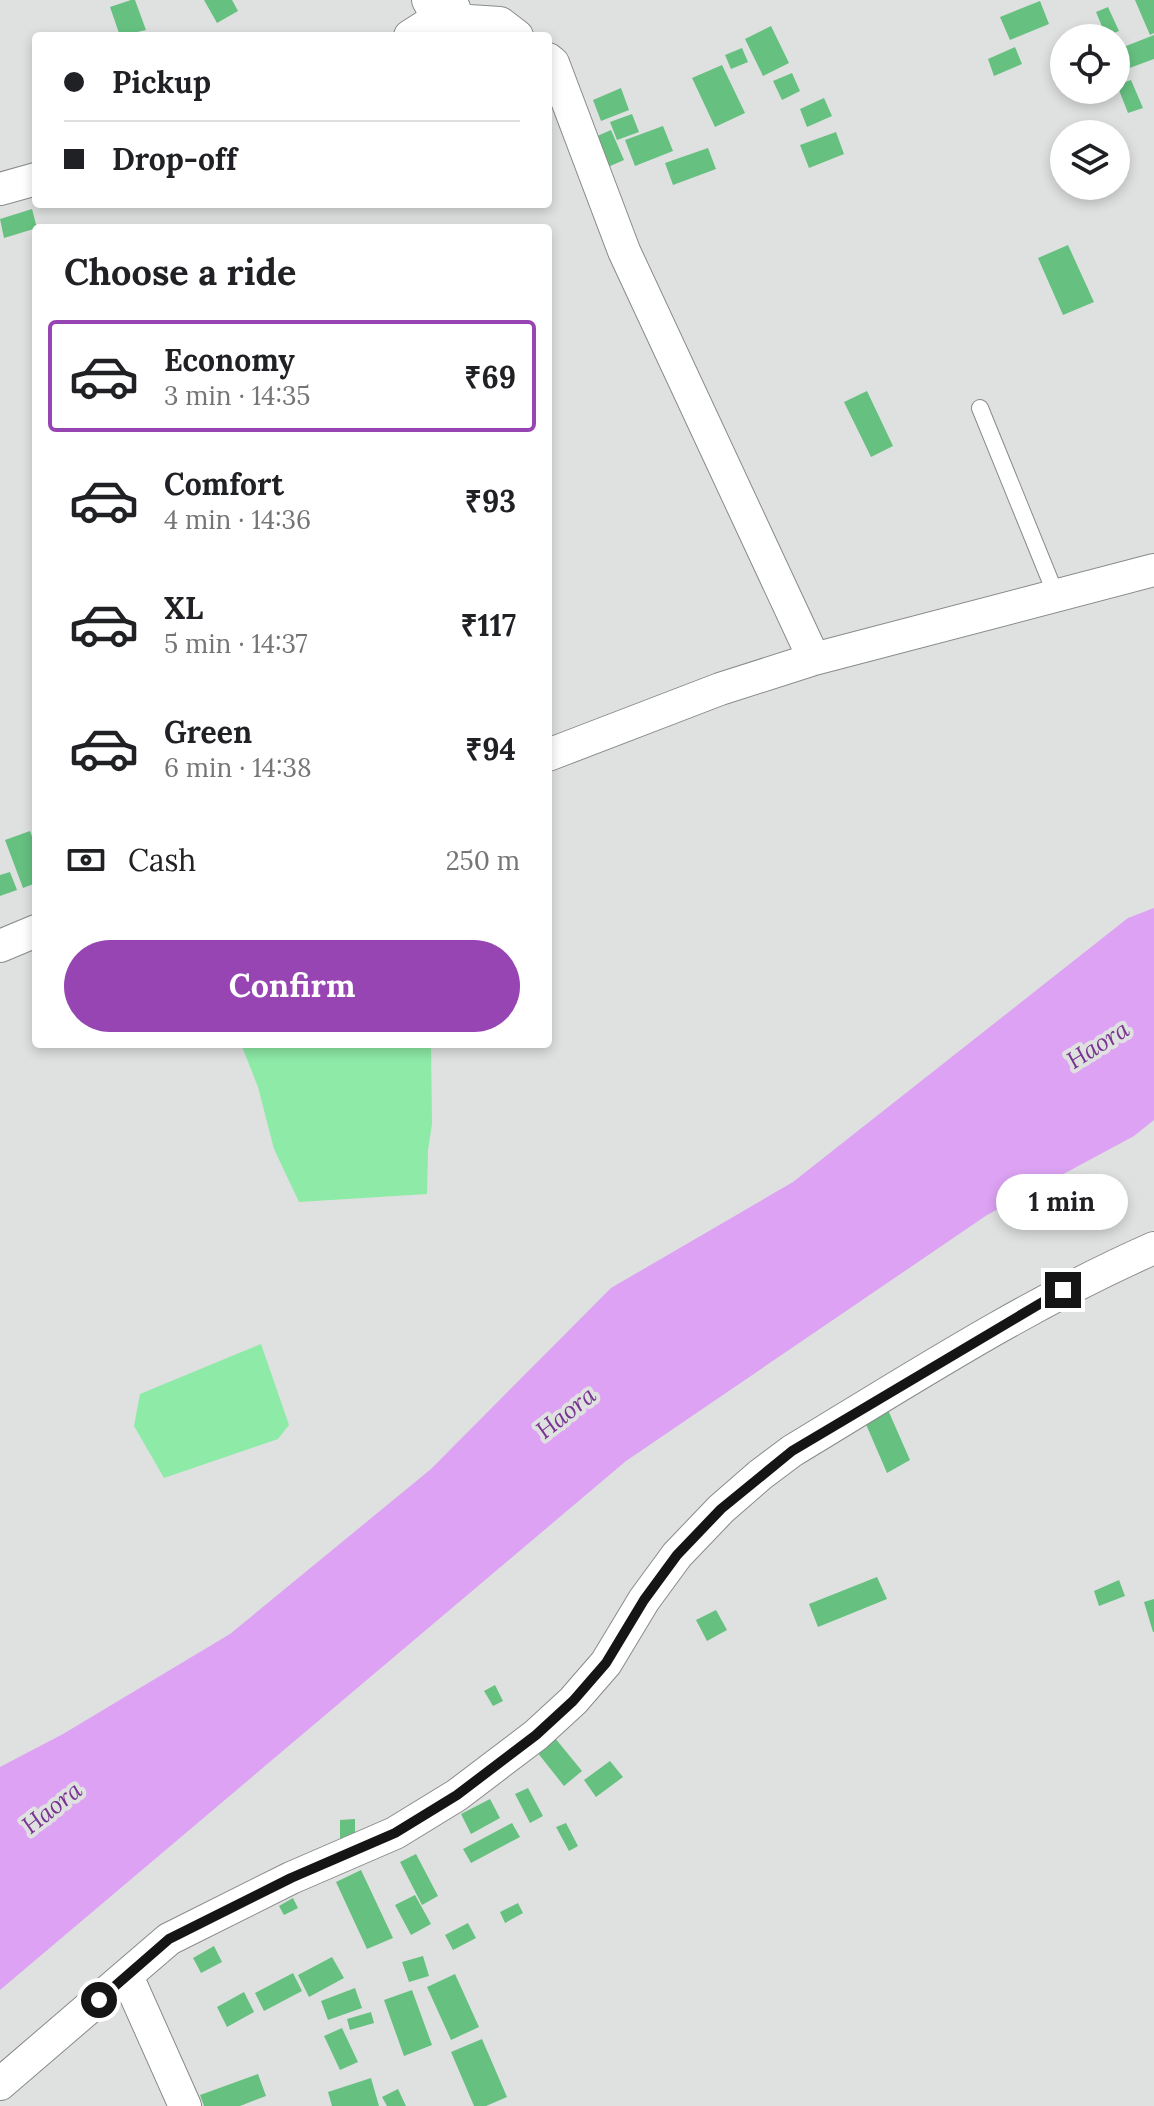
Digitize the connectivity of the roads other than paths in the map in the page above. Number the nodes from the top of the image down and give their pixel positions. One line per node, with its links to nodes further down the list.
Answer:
1 (467, 0): 2 (street)
2 (433, 10): 3 (street); 4 (street)
3 (414, 32)
4 (512, 32)
5 (552, 62): 11 (street)
6 (32, 180): 7 (street)
7 (0, 189)
8 (980, 408): 10 (lane)
9 (1154, 570): 10 (street)
10 (1056, 595): 11 (street)
11 (814, 659): 12 (street)
12 (552, 753)
13 (32, 933): 14 (street)
14 (0, 946)
15 (1154, 1248): 16 (street)
16 (127, 1976): 17 (street); 18 (street)
17 (0, 2084)
18 (185, 2106)

